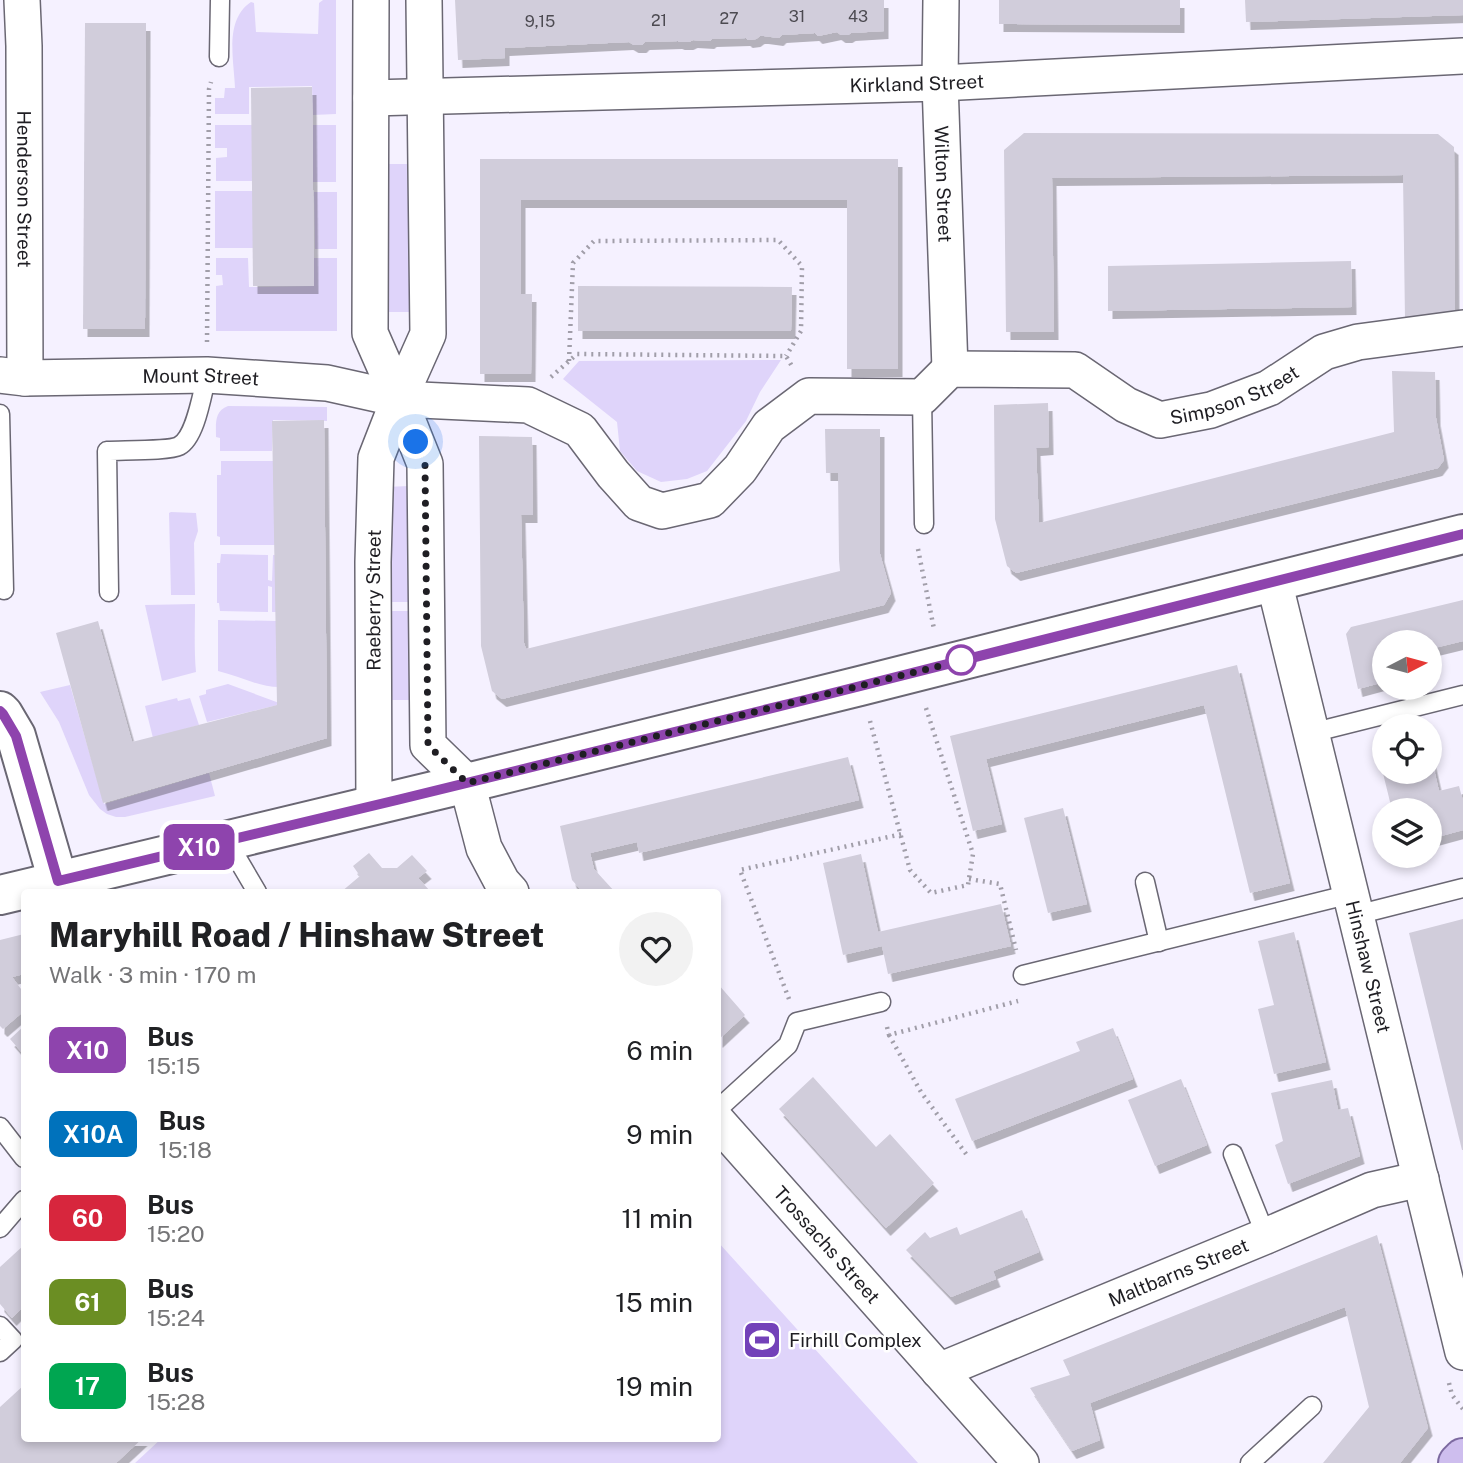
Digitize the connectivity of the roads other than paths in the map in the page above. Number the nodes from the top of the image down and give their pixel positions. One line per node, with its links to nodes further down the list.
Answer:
1 (22, 0): 14 (street, Henderson Street)
2 (220, 0): 7 (lane)
3 (371, 0): 10 (street)
4 (424, 0): 9 (street, Raeberry Street)
5 (941, 0): 8 (street, Wilton Street)
6 (1463, 56): 8 (street, Kirkland Street)
7 (219, 57)
8 (940, 83): 9 (street, Kirkland Street); 12 (street, Wilton Street)
9 (424, 96): 10 (street, Kirkland Street); 16 (street, Raeberry Street)
10 (370, 97): 16 (street)
11 (1463, 328): 12 (street, Simpson Street)
12 (950, 369): 15 (street)
13 (207, 375): 14 (street, Mount Street); 16 (street, Mount Street); 22 (lane)
14 (12, 377)
15 (922, 397): 16 (street); 18 (lane)
16 (399, 399): 26 (street); 27 (street, Raeberry Street)
17 (0, 414): 21 (lane)
18 (925, 524)
19 (1463, 534): 20 (street)
20 (1274, 581): 25 (street, Hinshaw Street); 26 (street)
21 (4, 590)
22 (109, 592)
23 (1463, 695): 25 (lane)
24 (0, 711): 29 (street)
25 (1311, 733): 37 (street, Hinshaw Street)
26 (467, 783): 27 (street); 31 (street)
27 (374, 806): 28 (street)
28 (227, 841): 29 (street); 34 (lane)
29 (58, 881): 33 (street)
30 (1145, 882): 38 (lane)
31 (506, 887)
32 (1463, 888): 37 (lane)
33 (25, 889)
34 (255, 889)
35 (21, 890): 36 (street)
36 (0, 895)
37 (1353, 905): 38 (lane); 46 (street, Hinshaw Street)
38 (1159, 942): 39 (lane)
39 (1023, 975)
40 (881, 1002): 41 (lane)
41 (721, 1106)
42 (721, 1125): 53 (street, Trossachs Street)
43 (0, 1127): 44 (lane)
44 (21, 1154)
45 (1233, 1154): 49 (lane)
46 (1421, 1179): 49 (street, Maltbarns Street); 52 (street, Hinshaw Street)
47 (21, 1204): 48 (lane)
48 (0, 1228)
49 (1266, 1236): 53 (street, Maltbarns Street)
50 (0, 1326): 51 (lane)
51 (12, 1340)
52 (1463, 1352)
53 (939, 1371): 56 (street, Trossachs Street)
54 (1312, 1406): 57 (lane)
55 (1463, 1458): 58 (main road)
56 (1021, 1463)
57 (1250, 1463)
58 (1458, 1463)

